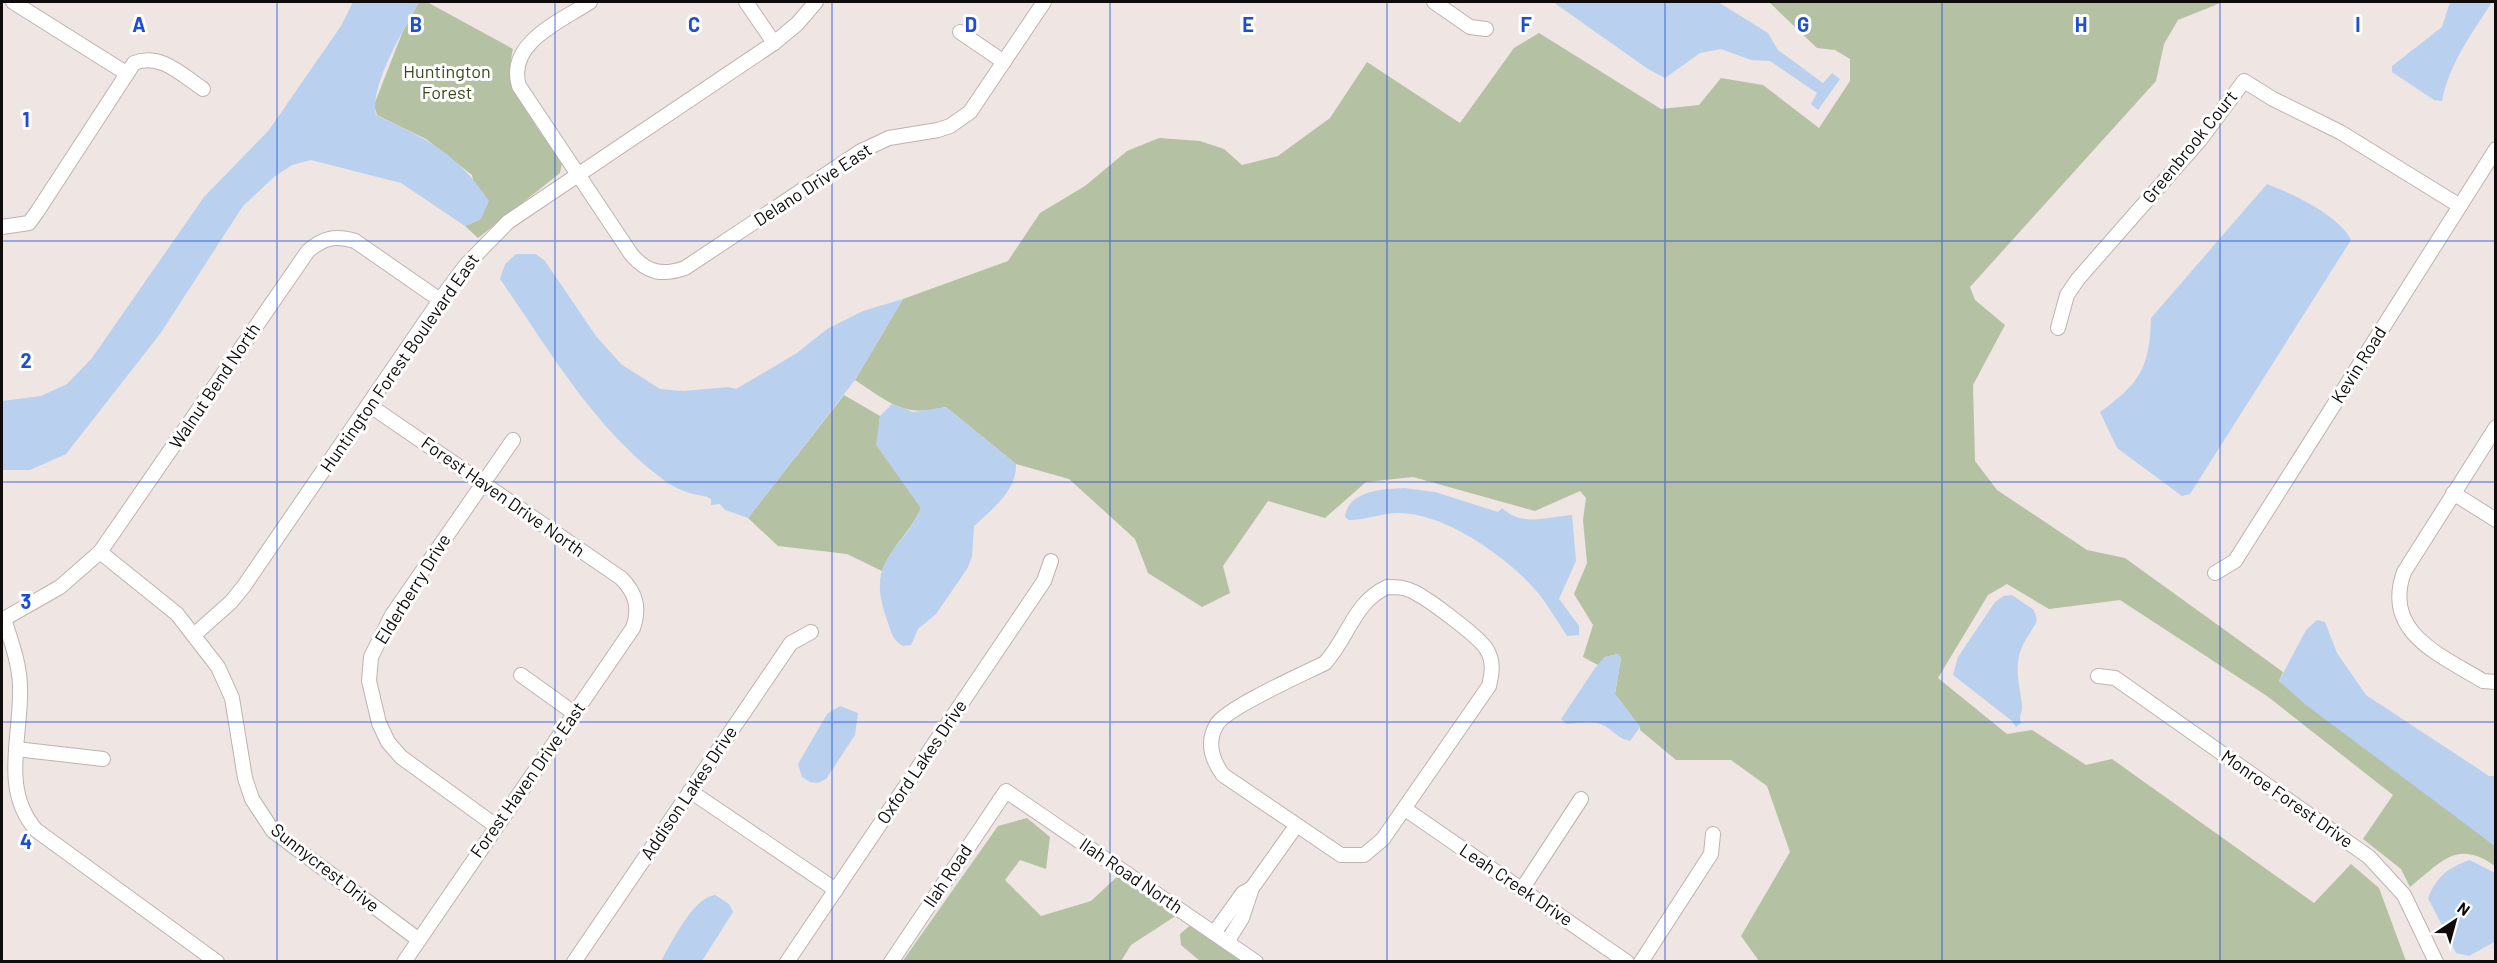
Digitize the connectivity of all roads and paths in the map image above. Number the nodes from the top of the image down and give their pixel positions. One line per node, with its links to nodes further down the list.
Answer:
1 (13, 2): 11 (street)
2 (590, 2): 14 (street)
3 (746, 2): 9 (street)
4 (816, 2): 9 (street, Huntington Forest Boulevard East)
5 (1044, 2): 10 (street, Delano Drive East)
6 (1434, 2): 7 (street)
7 (1486, 29)
8 (960, 32): 10 (street)
9 (774, 43): 14 (street, Huntington Forest Boulevard East)
10 (1004, 62): 14 (street, Delano Drive East)
11 (126, 74): 12 (street); 16 (street)
12 (202, 89)
13 (2496, 150): 15 (street, Kevin Road)
14 (578, 174): 17 (street, Huntington Forest Boulevard East)
15 (2460, 206): 18 (street, Greenbrook Court); 27 (street, Kevin Road)
16 (2, 227)
17 (440, 300): 19 (street, Huntington Forest Boulevard East); 25 (street, Walnut Bend North)
18 (2058, 328)
19 (369, 405): 22 (street, Forest Haven Drive North); 31 (street, Huntington Forest Boulevard East)
20 (2496, 427): 23 (street)
21 (513, 440): 22 (street, Elderberry Drive)
22 (482, 483): 28 (street, Forest Haven Drive North); 42 (street, Elderberry Drive)
23 (2453, 494): 24 (street); 34 (street)
24 (2496, 520)
25 (100, 552): 29 (street, Walnut Bend North); 31 (street, Sunnycrest Drive)
26 (1051, 561): 47 (street, Oxford Lakes Drive)
27 (2215, 573)
28 (633, 594): 35 (street, Forest Haven Drive East)
29 (3, 619): 36 (street)
30 (811, 632): 38 (street, Addison Lakes Drive)
31 (194, 634): 49 (street, Sunnycrest Drive)
32 (521, 675): 35 (street)
33 (2098, 676): 59 (street, Monroe Forest Drive)
34 (2496, 682)
35 (574, 713): 42 (street, Forest Haven Drive East)
36 (16, 749): 37 (street); 51 (street)
37 (103, 759)
38 (690, 791): 47 (street); 53 (street, Addison Lakes Drive)
39 (1006, 791): 48 (street, Ilah Road North); 55 (street, Ilah Road)
40 (1581, 799): 46 (street)
41 (1405, 809): 43 (street); 43 (street); 46 (street, Leah Creek Drive)
42 (496, 826): 49 (street, Forest Haven Drive East)
43 (1296, 826): 45 (street)
44 (1713, 834): 58 (street)
45 (1252, 888): 48 (street); 50 (street)
46 (1522, 889): 57 (street, Leah Creek Drive)
47 (836, 890): 54 (street, Oxford Lakes Drive)
48 (1214, 933): 50 (street, Ilah Road North)
49 (418, 940): 52 (street, Forest Haven Drive East)
50 (1227, 942): 56 (street, Ilah Road North)
51 (217, 962)
52 (404, 962)
53 (574, 962)
54 (787, 962)
55 (891, 962)
56 (1256, 962)
57 (1627, 962)
58 (1641, 962)
59 (2436, 962)

